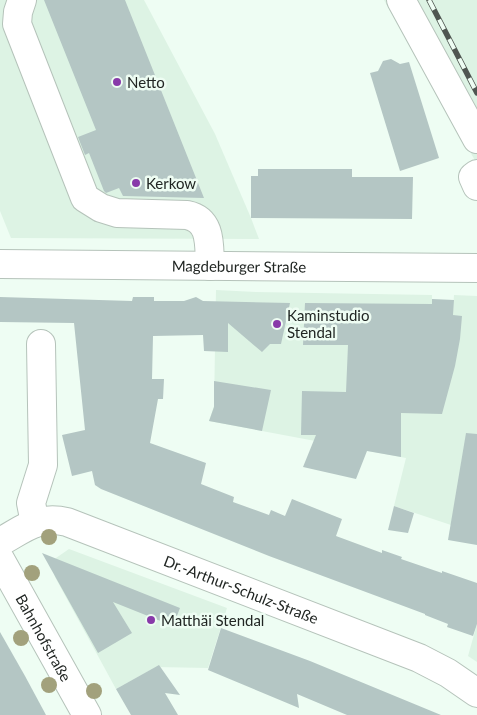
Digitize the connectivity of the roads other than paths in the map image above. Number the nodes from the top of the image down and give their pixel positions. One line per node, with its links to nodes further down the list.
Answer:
1 (22, 0): 7 (street)
2 (401, 0): 3 (street)
3 (477, 139)
4 (477, 174): 5 (street)
5 (477, 186)
6 (0, 264): 7 (street, Magdeburger Straße)
7 (210, 266): 8 (street, Magdeburger Straße)
8 (477, 268)
9 (41, 344): 10 (street)
10 (34, 523): 11 (street, Dr.-Arthur-Schulz-Straße); 13 (street, Dr.-Arthur-Schulz-Straße)
11 (0, 542)
12 (0, 560): 14 (street, Bahnhofstraße)
13 (477, 693)
14 (87, 715)

